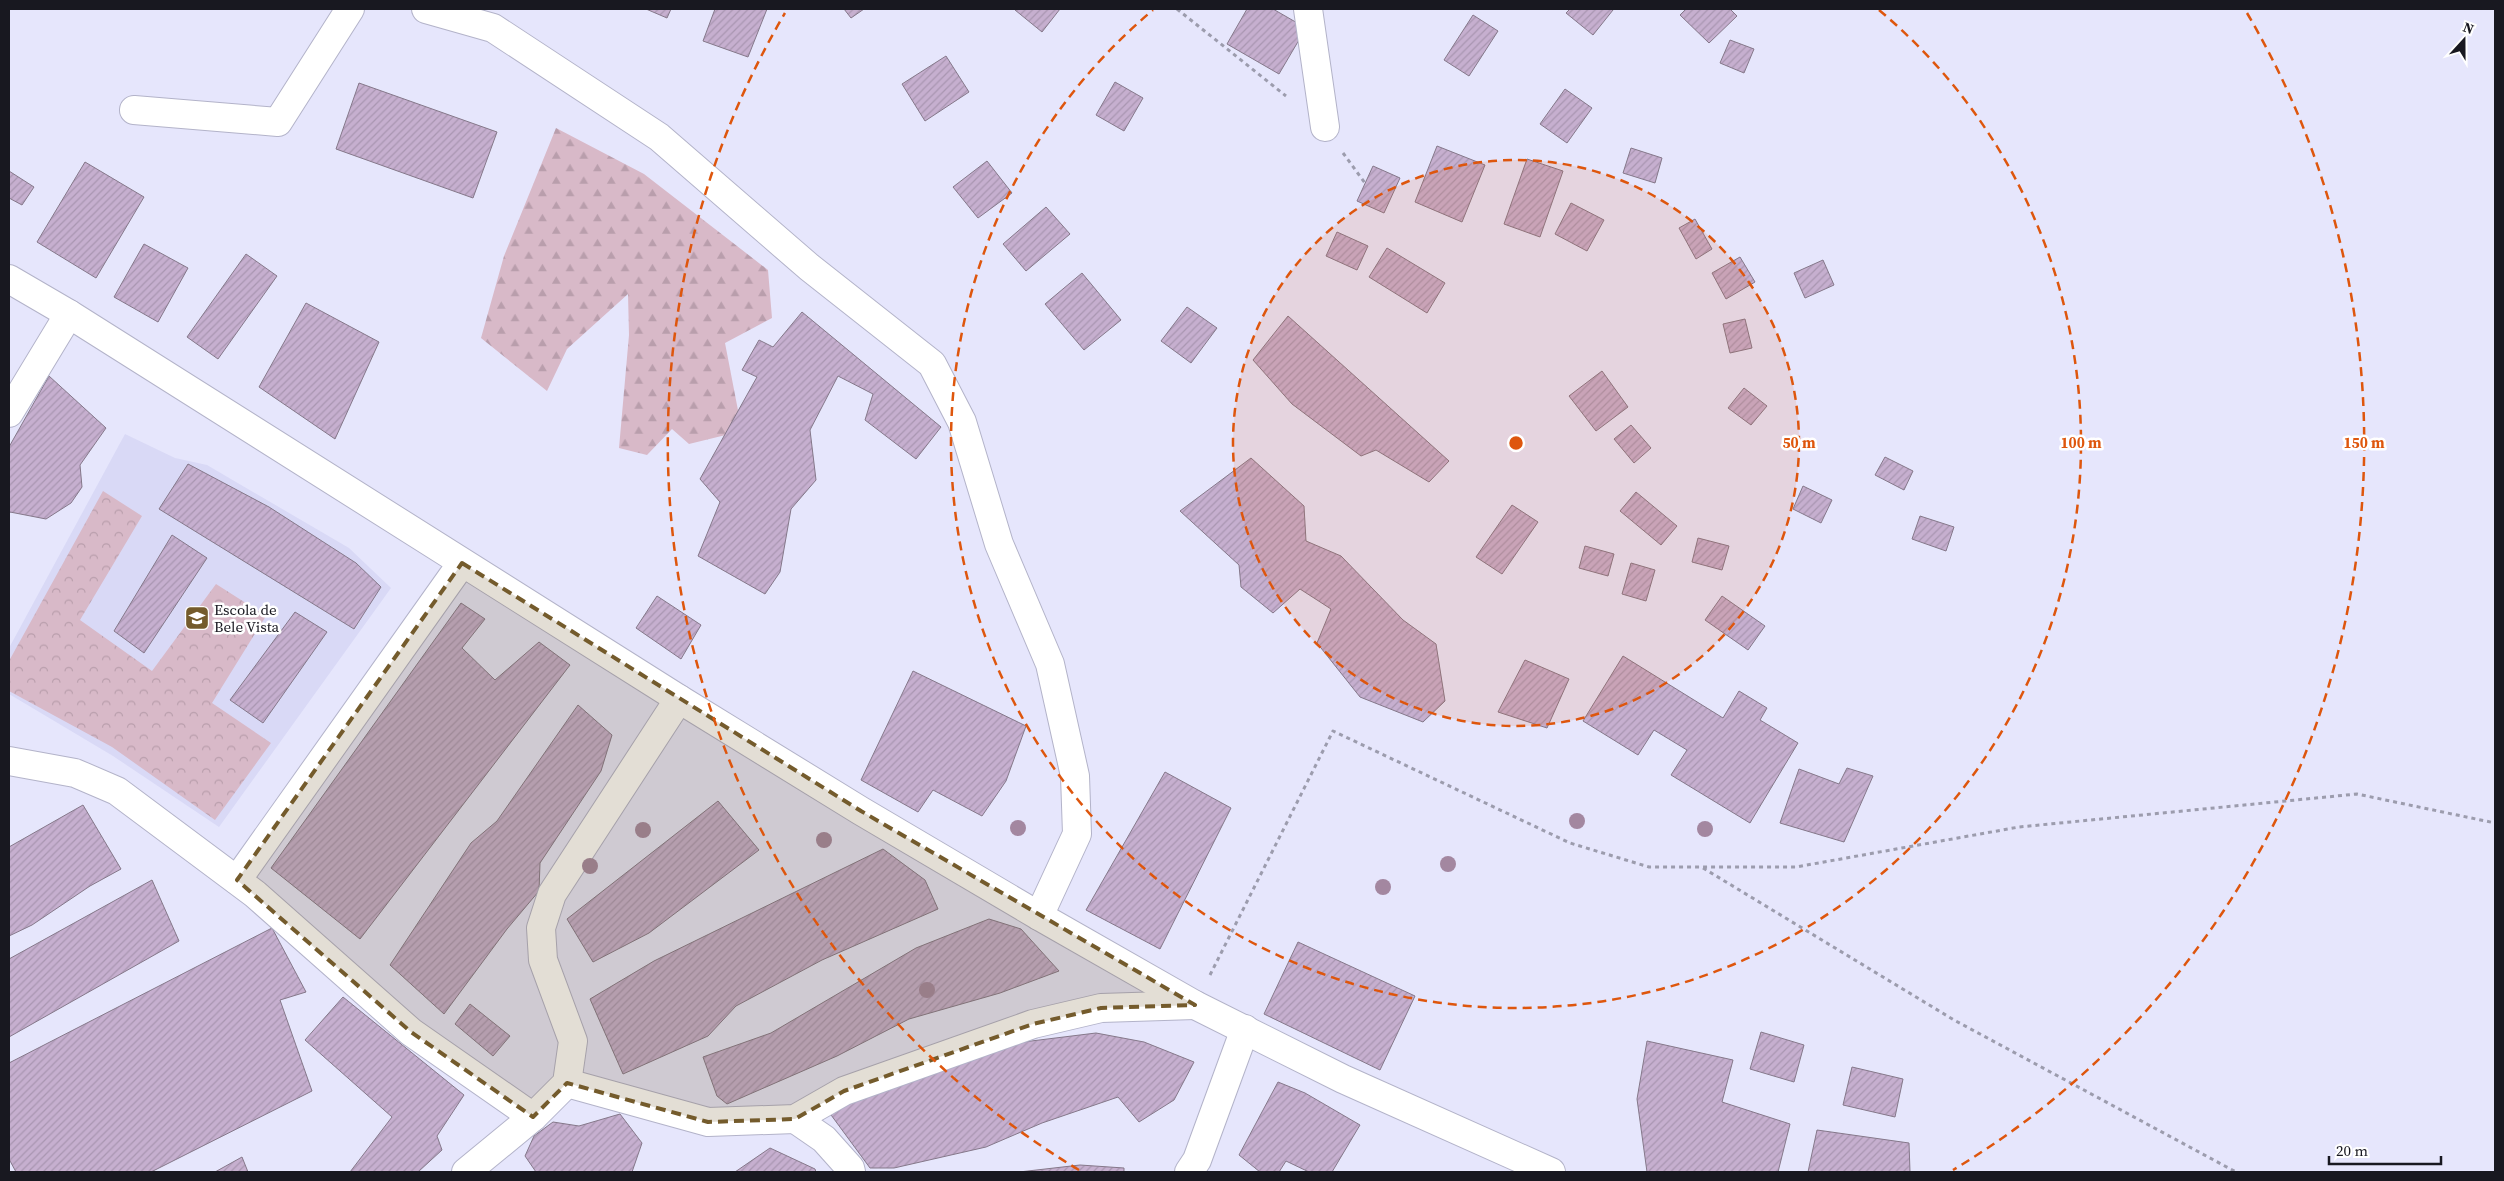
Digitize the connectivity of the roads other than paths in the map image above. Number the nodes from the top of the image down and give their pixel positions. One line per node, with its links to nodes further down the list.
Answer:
1 (350, 9): 4 (street)
2 (426, 9): 13 (street)
3 (1308, 9): 5 (street)
4 (134, 110)
5 (1325, 127)
6 (9, 279): 7 (street)
7 (69, 314): 8 (street); 9 (street)
8 (9, 413)
9 (462, 562): 10 (street); 12 (street)
10 (679, 699): 13 (street); 16 (street)
11 (9, 761): 12 (street)
12 (236, 880): 17 (street)
13 (1039, 916): 14 (street)
14 (1195, 1005): 15 (street); 18 (street)
15 (1245, 1029): 19 (street); 22 (street)
16 (567, 1084): 17 (street); 18 (street)
17 (532, 1117): 20 (street)
18 (795, 1119): 21 (street)
19 (1524, 1167): 23 (street)
20 (466, 1172)
21 (851, 1172)
22 (1189, 1172)
23 (1551, 1172)

